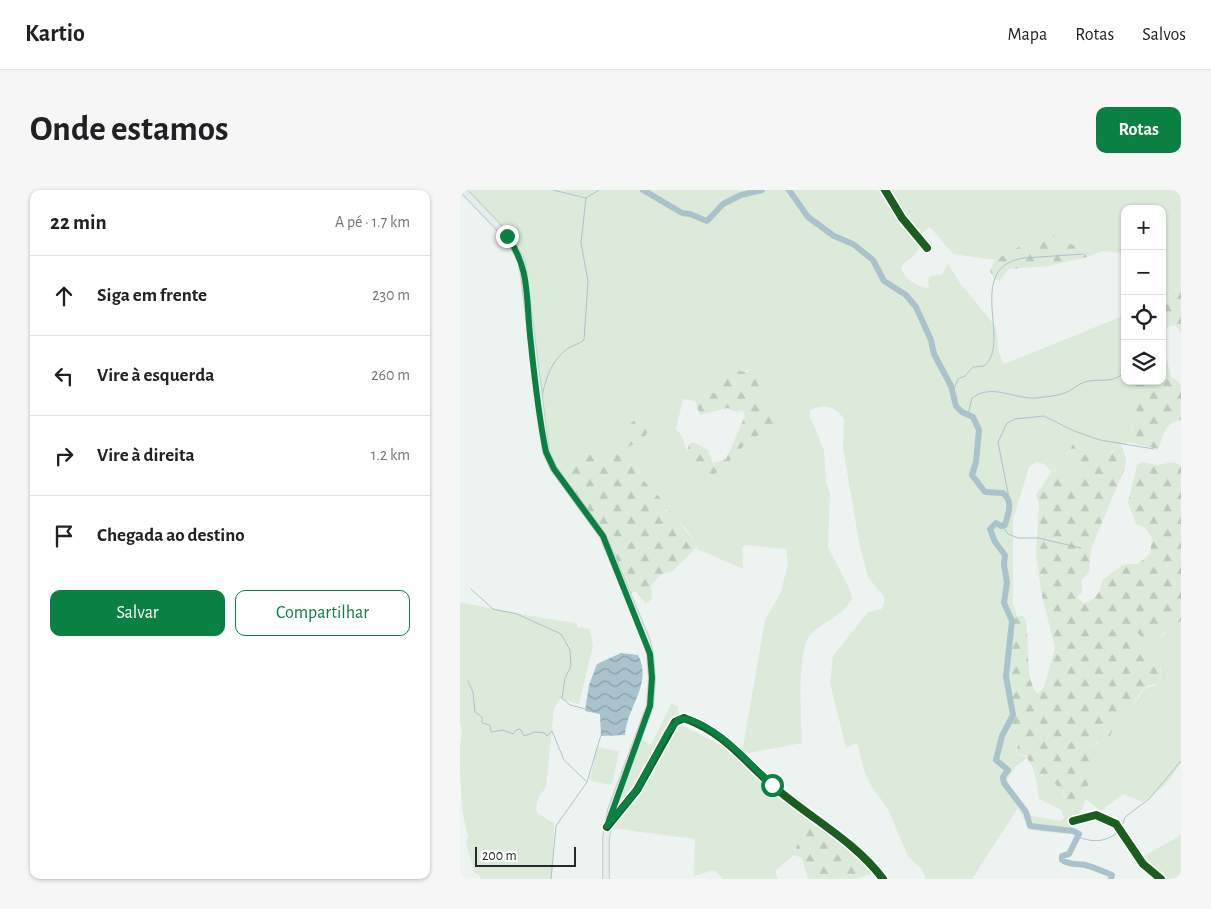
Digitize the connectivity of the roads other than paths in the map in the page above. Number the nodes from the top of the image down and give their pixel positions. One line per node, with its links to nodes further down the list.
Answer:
1 (463, 190): 5 (main road)
2 (885, 190): 3 (street)
3 (928, 248)
4 (1073, 821): 8 (street)
5 (607, 826): 6 (main road); 7 (street)
6 (606, 879)
7 (883, 879)
8 (1160, 879)

